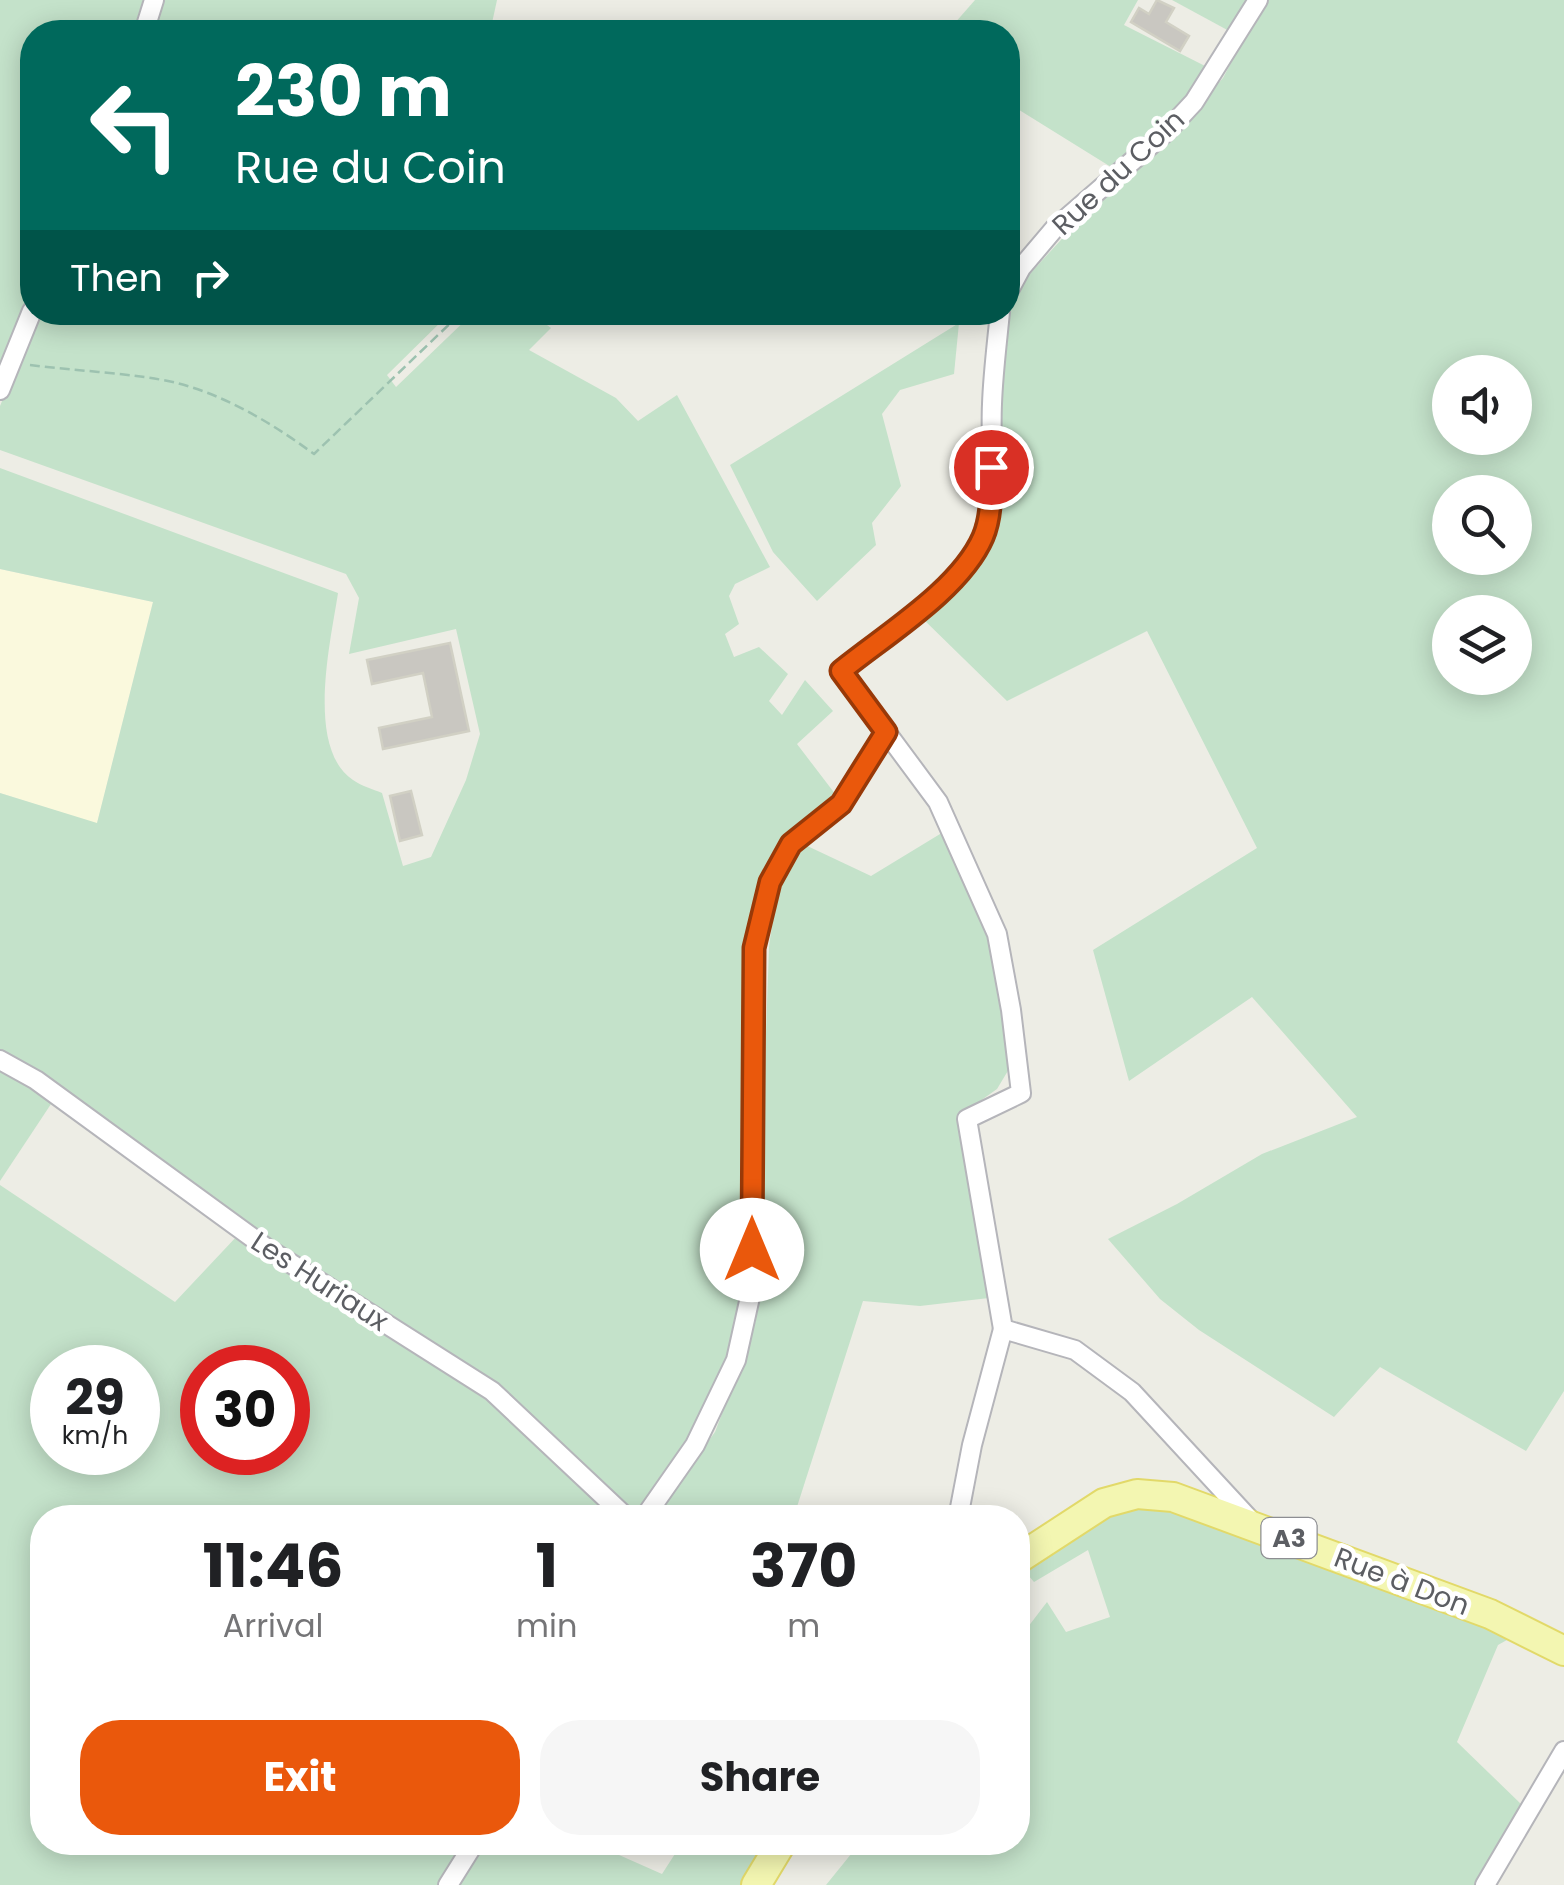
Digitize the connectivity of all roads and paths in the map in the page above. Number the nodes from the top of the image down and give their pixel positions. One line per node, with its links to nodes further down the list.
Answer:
1 (1258, 0): 2 (street, Rue du Coin)
2 (1020, 270)
3 (26, 325): 6 (street)
4 (448, 325): 6 (path)
5 (999, 325): 8 (street)
6 (10, 365): 7 (street)
7 (0, 390)
8 (886, 732): 10 (street); 12 (street)
9 (0, 1060): 11 (street, Les Huriaux)
10 (1003, 1329): 13 (street); 14 (street)
11 (613, 1505)
12 (653, 1505)
13 (960, 1505)
14 (1256, 1526): 15 (main road, Rue à Don / A3); 16 (main road, Rue à Don / A3)
15 (1030, 1551)
16 (1564, 1651)
17 (1564, 1751): 22 (street)
18 (467, 1855): 20 (street)
19 (774, 1855): 21 (main road)
20 (448, 1885)
21 (756, 1885)
22 (1485, 1885)

